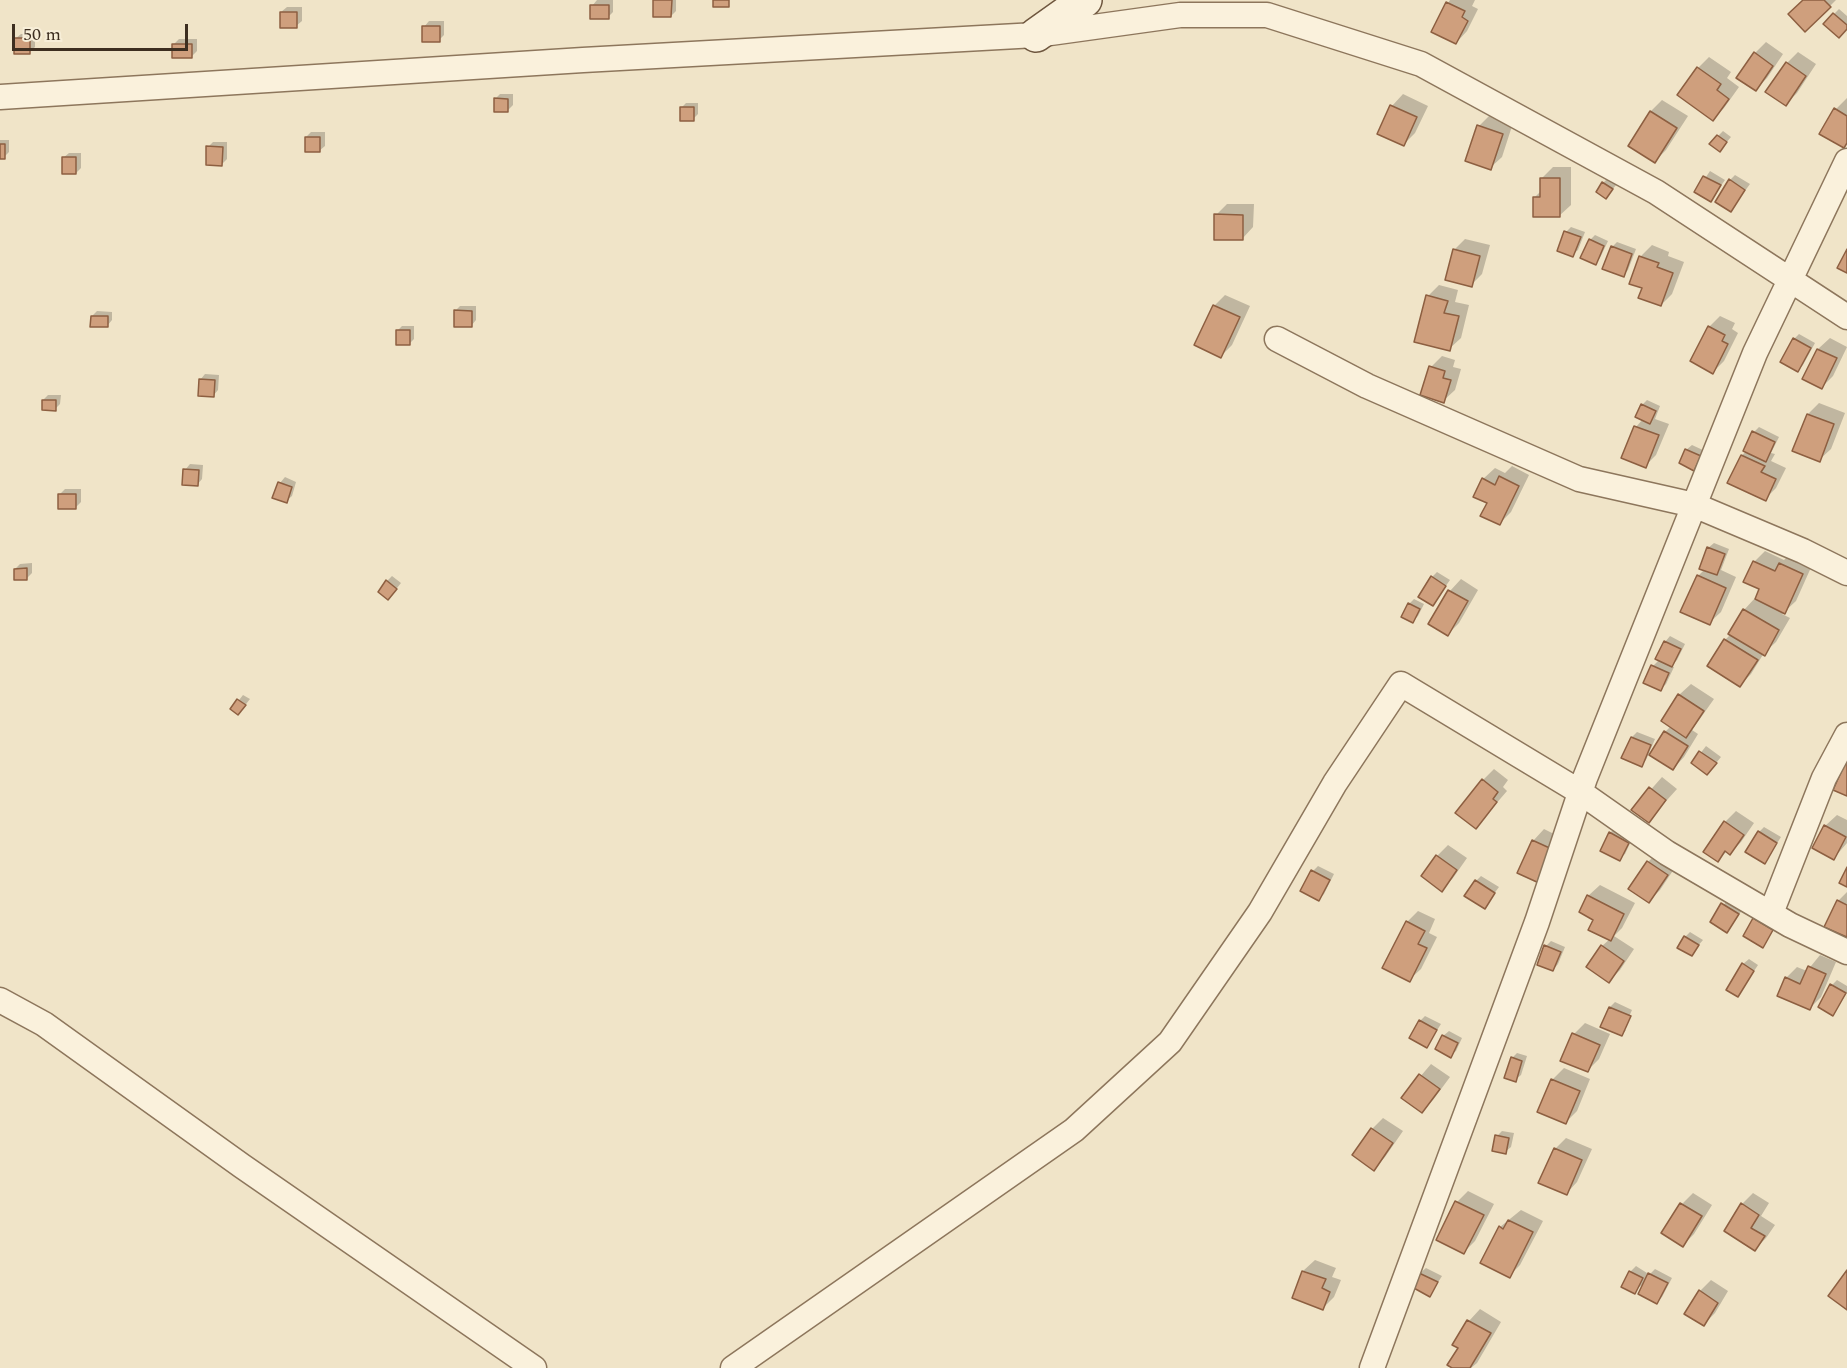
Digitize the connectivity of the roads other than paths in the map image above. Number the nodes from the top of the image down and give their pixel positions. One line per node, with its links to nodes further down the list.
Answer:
1 (1085, 0): 2 (street)
2 (1036, 35): 3 (street); 5 (street)
3 (0, 98)
4 (1847, 161): 5 (street)
5 (1790, 280): 6 (street); 8 (street)
6 (1847, 317)
7 (1276, 339): 8 (street)
8 (1694, 505): 9 (street); 11 (street)
9 (1847, 573)
10 (1847, 735): 12 (street)
11 (1580, 792): 12 (street); 16 (street); 17 (street)
12 (1771, 913): 13 (street)
13 (1847, 952)
14 (0, 1000): 15 (street)
15 (534, 1368)
16 (733, 1368)
17 (1372, 1368)

